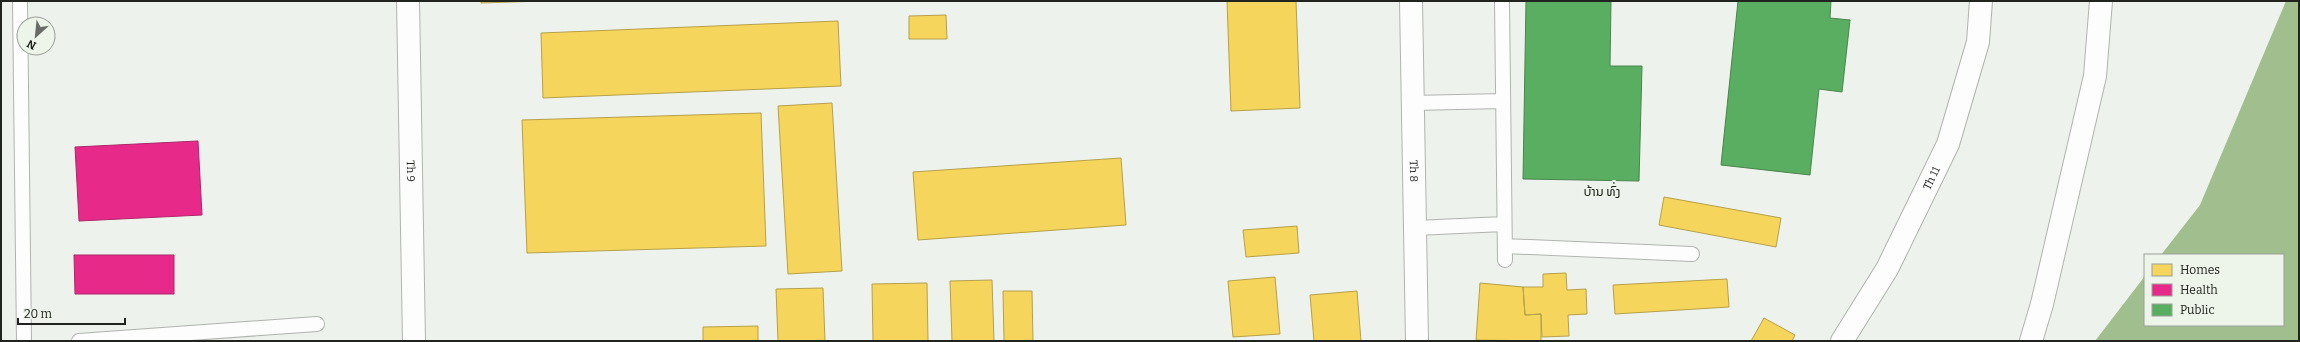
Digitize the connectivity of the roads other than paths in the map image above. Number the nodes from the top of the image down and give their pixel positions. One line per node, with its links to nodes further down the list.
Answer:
1 (20, 1): 15 (lane)
2 (408, 1): 17 (street, Th 9)
3 (1411, 1): 8 (street, Th 8)
4 (1502, 1): 7 (lane)
5 (1981, 1): 19 (street, Th 11)
6 (2101, 1): 20 (street)
7 (1503, 101): 8 (lane); 9 (lane)
8 (1413, 104): 10 (street, Th 8)
9 (1504, 224): 10 (lane); 11 (lane)
10 (1415, 228): 18 (street, Th 8)
11 (1505, 246): 12 (lane); 13 (lane)
12 (1692, 254)
13 (1505, 260)
14 (317, 324): 16 (lane)
15 (24, 341)
16 (79, 341)
17 (414, 341)
18 (1416, 341)
19 (1842, 341)
20 (2031, 341)

